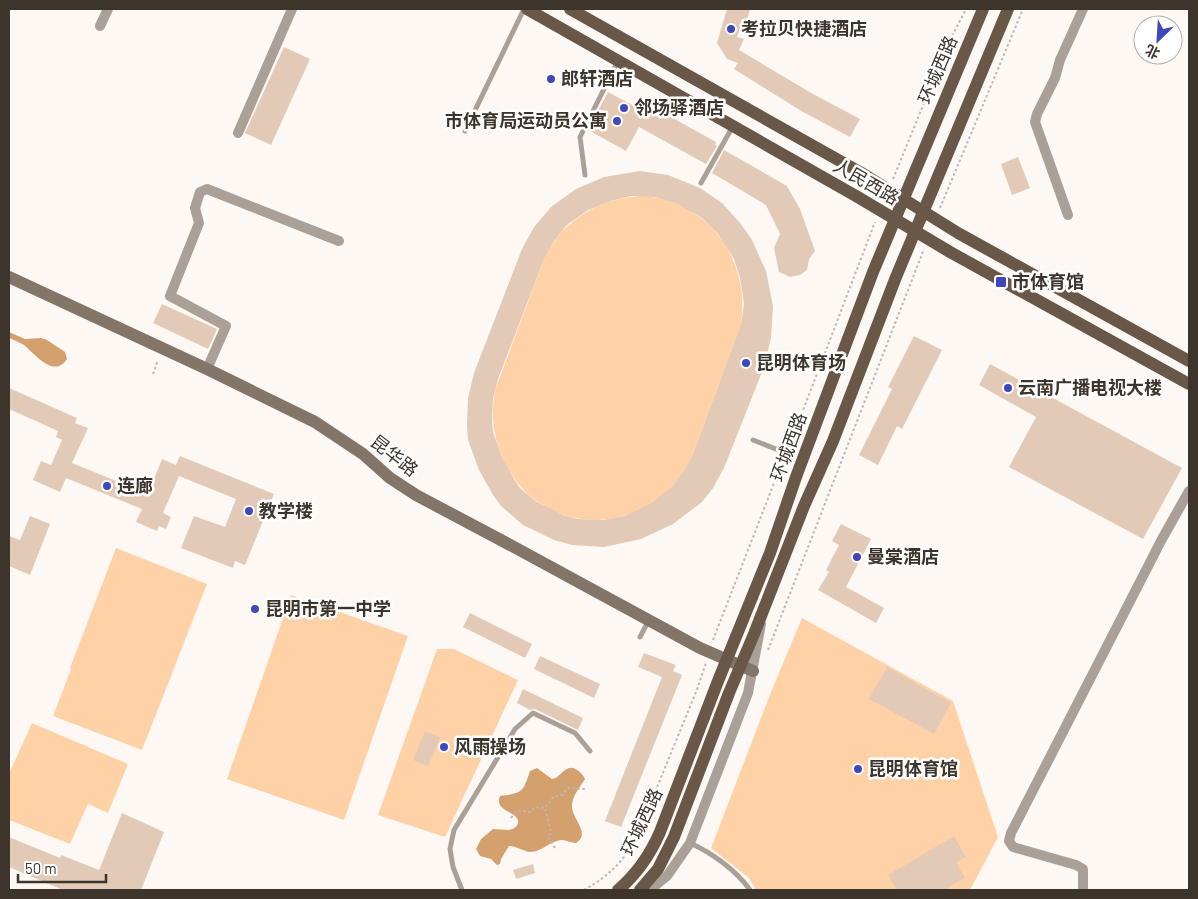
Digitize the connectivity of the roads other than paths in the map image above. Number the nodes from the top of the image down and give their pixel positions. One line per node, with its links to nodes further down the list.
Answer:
1 (108, 9): 8 (street)
2 (292, 9): 12 (street)
3 (526, 9): 9 (main road, 人民西路); 11 (lane)
4 (570, 9): 15 (main road, 人民西路)
5 (983, 9): 15 (main road, 环城西路)
6 (1008, 9): 16 (main road, 环城西路)
7 (1083, 9): 17 (street)
8 (100, 26)
9 (618, 61): 10 (main road, 人民西路); 13 (lane)
10 (733, 126): 14 (lane); 18 (main road, 人民西路)
11 (465, 132)
12 (238, 133)
13 (585, 175)
14 (701, 183)
15 (903, 199): 16 (main road, 人民西路); 18 (main road, 环城西路)
16 (924, 212): 19 (main road, 环城西路); 22 (main road, 人民西路)
17 (1068, 215)
18 (895, 219): 19 (main road, 人民西路); 31 (main road, 环城西路)
19 (916, 231): 24 (main road, 人民西路); 28 (main road, 环城西路)
20 (339, 241): 23 (street)
21 (9, 277): 23 (street, 昆华路)
22 (1189, 361)
23 (207, 369): 29 (street, 昆华路)
24 (1189, 384)
25 (753, 440): 26 (lane)
26 (786, 452)
27 (1189, 492): 41 (street)
28 (764, 609): 32 (main road, 环城西路); 33 (street)
29 (649, 620): 30 (lane); 31 (street, 昆华路)
30 (640, 637)
31 (727, 660): 32 (street, 昆华路); 37 (main road, 环城西路)
32 (741, 666): 33 (street, 昆华路); 38 (main road, 环城西路)
33 (753, 672): 35 (street)
34 (590, 751): 36 (lane)
35 (690, 844): 39 (street); 40 (lane)
36 (462, 890)
37 (618, 890)
38 (640, 890)
39 (650, 890)
40 (750, 890)
41 (1083, 890)

